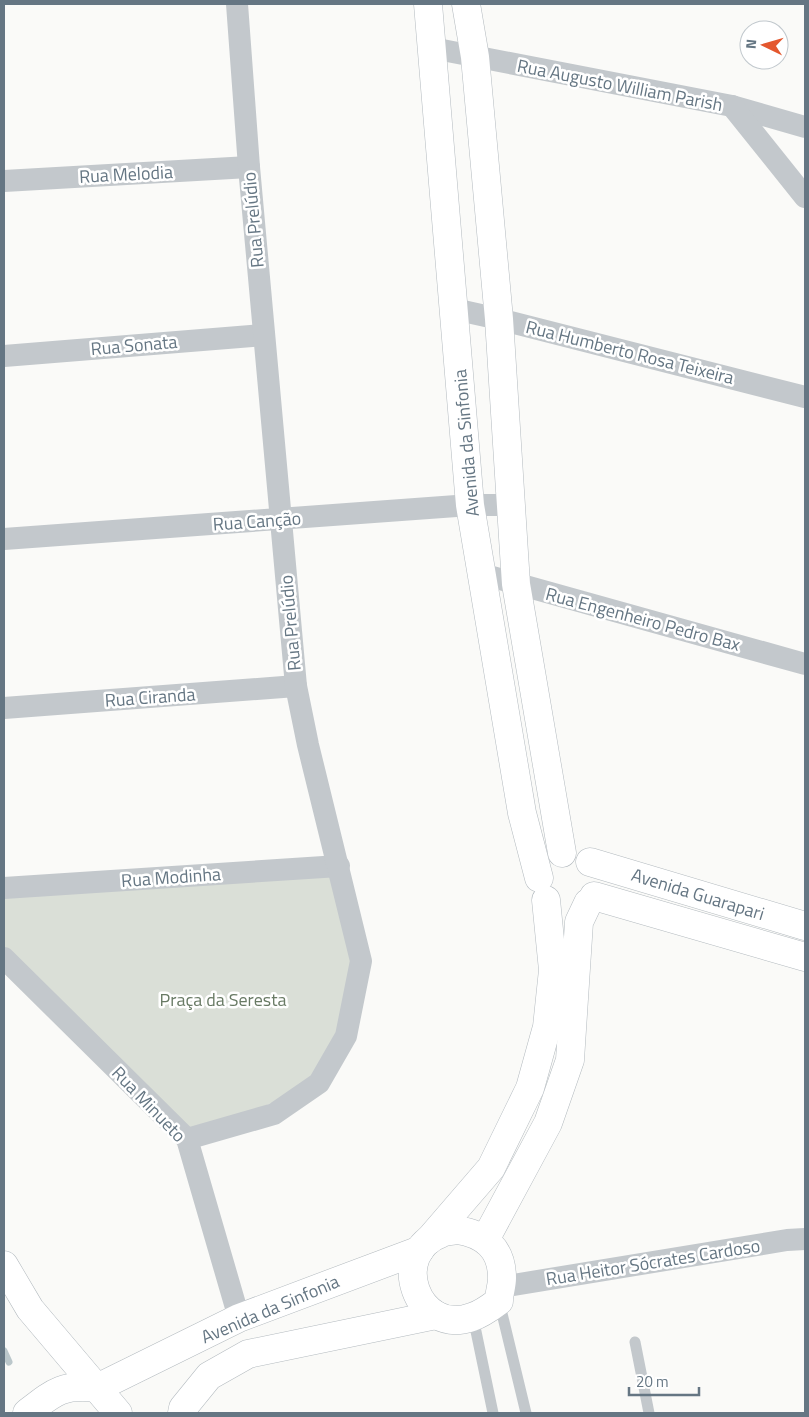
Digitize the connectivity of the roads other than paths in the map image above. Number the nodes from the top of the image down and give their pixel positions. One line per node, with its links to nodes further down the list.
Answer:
1 (237, 4): 8 (street, Rua Prelúdio)
2 (428, 4): 4 (street, Avenida da Sinfonia)
3 (466, 4): 5 (street)
4 (432, 48): 5 (street, Rua Augusto William Parish); 11 (street, Avenida da Sinfonia)
5 (475, 57): 6 (street, Rua Augusto William Parish); 12 (street)
6 (732, 106): 7 (street, Rua Augusto William Parish); 10 (street)
7 (805, 127)
8 (249, 167): 9 (street, Rua Melodia); 13 (street, Rua Prelúdio)
9 (4, 181)
10 (805, 197)
11 (454, 309): 12 (street, Rua Humberto Rosa Teixeira); 16 (street, Avenida da Sinfonia)
12 (499, 319): 15 (street, Rua Humberto Rosa Teixeira); 17 (street)
13 (264, 335): 14 (street, Rua Sonata); 18 (street, Rua Prelúdio)
14 (4, 356)
15 (805, 397)
16 (470, 505): 17 (street, Rua Canção); 18 (street, Rua Canção); 20 (street, Avenida da Sinfonia)
17 (510, 505): 21 (street)
18 (280, 519): 19 (street, Rua Canção); 23 (street, Rua Prelúdio)
19 (4, 539)
20 (482, 574): 21 (street, Rua Engenheiro Pedro Bax); 29 (street, Avenida da Sinfonia)
21 (516, 584): 22 (street, Rua Engenheiro Pedro Bax); 25 (street)
22 (805, 664)
23 (296, 686): 24 (street, Rua Ciranda); 27 (street, Rua Prelúdio)
24 (4, 708)
25 (562, 853): 26 (street); 29 (street)
26 (590, 862): 30 (street); 31 (street, Avenida Guarapari)
27 (338, 866): 28 (street, Rua Modinha); 34 (street, Rua Prelúdio)
28 (4, 888)
29 (543, 889): 30 (street); 37 (street, Avenida da Sinfonia)
30 (591, 900): 32 (street, Avenida Guarapari); 36 (street)
31 (805, 926)
32 (805, 957)
33 (4, 958): 34 (street, Rua Minueto)
34 (187, 1139): 42 (street, Rua Minueto)
35 (805, 1239): 39 (street, Rua Heitor Sócrates Cardoso)
36 (486, 1240): 37 (street, Avenida da Sinfonia); 39 (street)
37 (424, 1245): 40 (street, Avenida da Sinfonia); 42 (street, Avenida da Sinfonia)
38 (4, 1265): 44 (street)
39 (500, 1294): 41 (street, Avenida da Sinfonia); 49 (lane)
40 (436, 1315): 41 (street, Avenida da Sinfonia); 47 (street, Avenida da Sinfonia)
41 (473, 1317): 48 (lane)
42 (239, 1318): 44 (street, Avenida da Sinfonia)
43 (635, 1342): 50 (lane)
44 (97, 1388): 45 (street); 46 (street)
45 (27, 1413)
46 (118, 1413)
47 (182, 1413)
48 (493, 1413)
49 (526, 1413)
50 (649, 1413)

